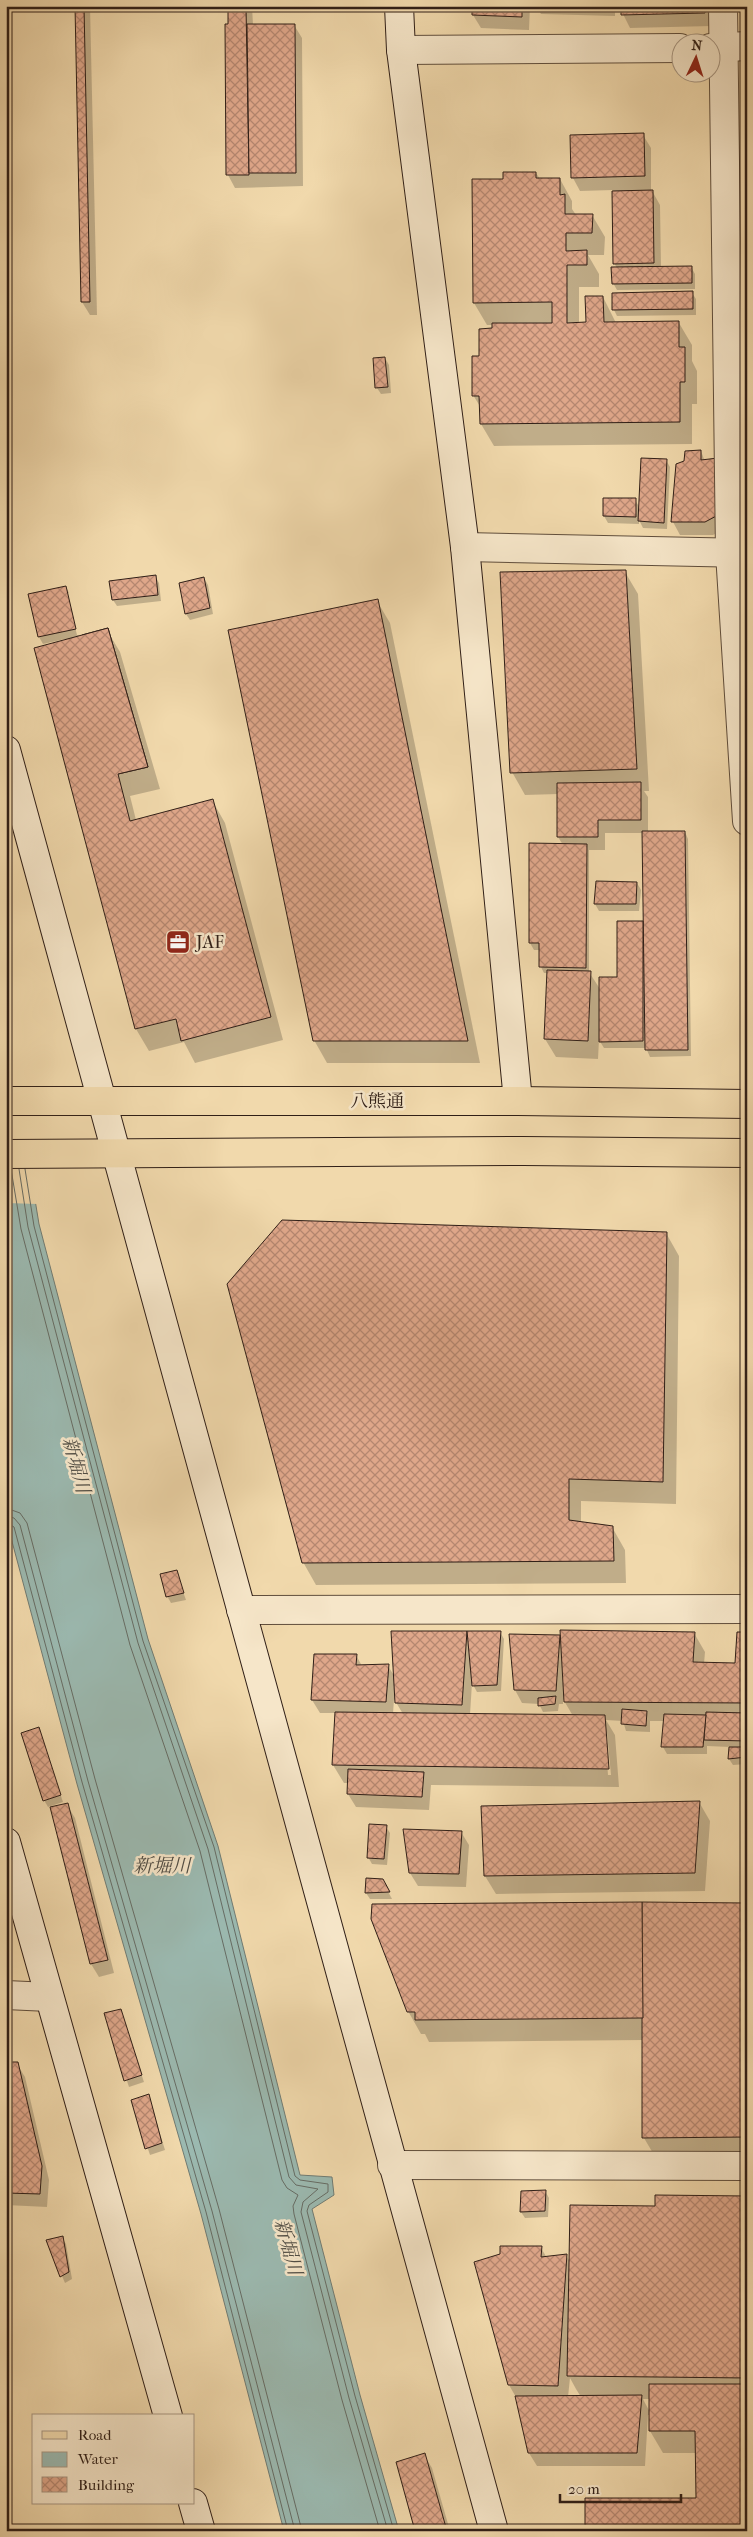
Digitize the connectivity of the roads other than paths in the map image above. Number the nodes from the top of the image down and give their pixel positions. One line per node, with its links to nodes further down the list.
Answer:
1 (399, 6): 5 (street)
2 (722, 6): 3 (street)
3 (727, 47): 7 (street)
4 (670, 48): 5 (street)
5 (401, 50): 6 (street)
6 (465, 547): 7 (street); 11 (street)
7 (738, 553): 9 (street)
8 (6, 750): 12 (street)
9 (747, 821)
10 (6, 1101): 12 (main road, 八熊通)
11 (518, 1101): 12 (main road, 八熊通); 13 (main road, 八熊通)
12 (105, 1102): 14 (street)
13 (747, 1104)
14 (119, 1153): 15 (main road); 16 (main road); 18 (street)
15 (747, 1153)
16 (6, 1154)
17 (747, 1609): 18 (street)
18 (242, 1610): 22 (street)
19 (6, 1842): 21 (street)
20 (6, 1994): 21 (street)
21 (49, 1997): 24 (street)
22 (392, 2165): 23 (street); 27 (street)
23 (747, 2166)
24 (167, 2414)
25 (193, 2504): 26 (street)
26 (201, 2531)
27 (494, 2531)

